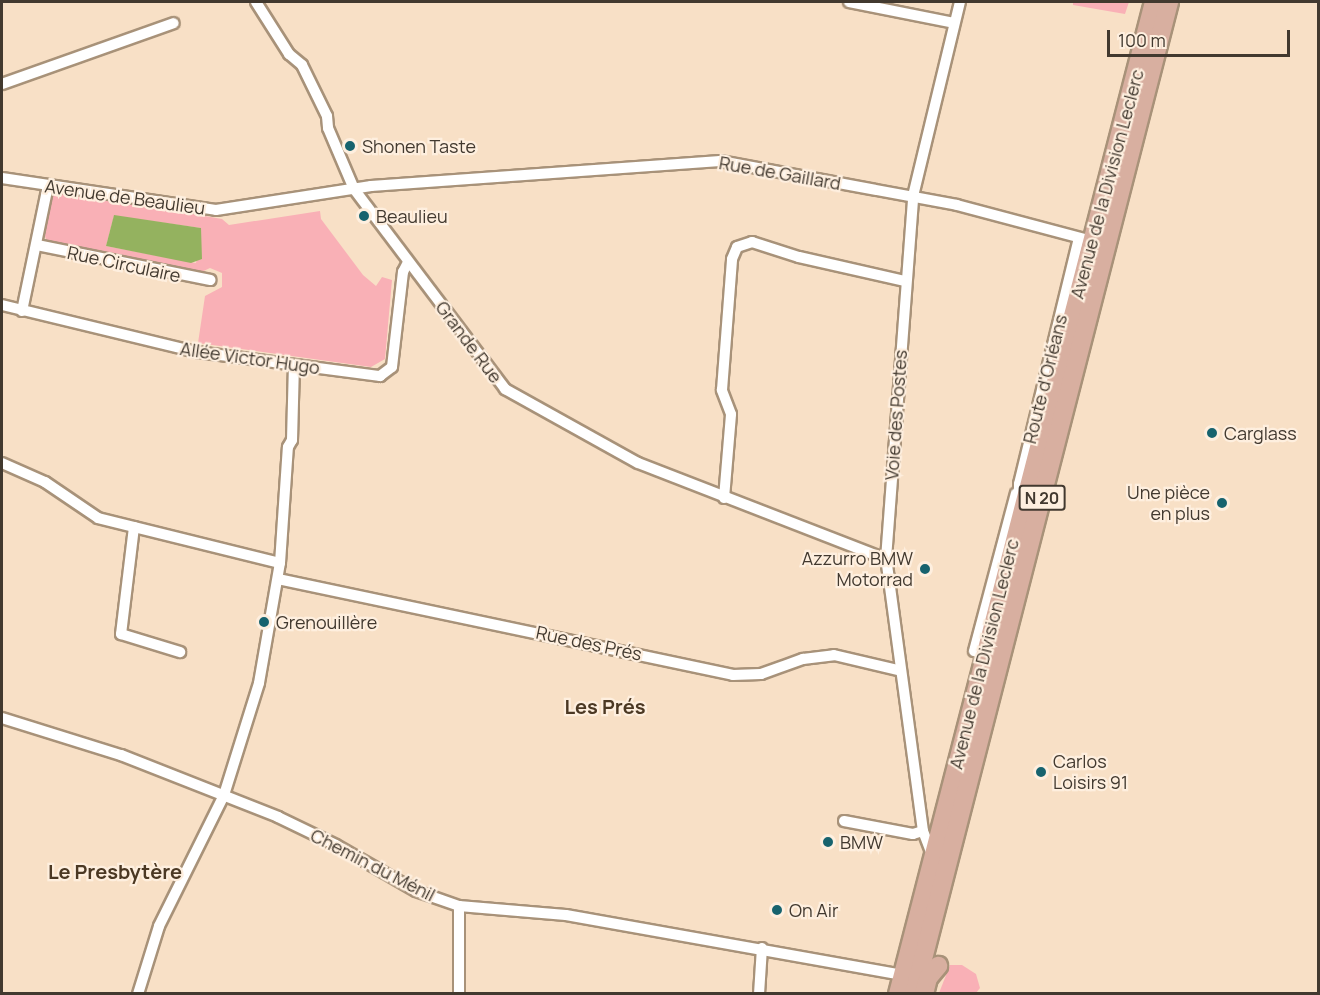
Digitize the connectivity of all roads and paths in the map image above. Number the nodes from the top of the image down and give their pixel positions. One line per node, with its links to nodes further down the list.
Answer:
1 (256, 2): 11 (street, Grande Rue)
2 (849, 2): 7 (street)
3 (960, 2): 7 (street, Voie des Postes)
4 (1154, 2): 13 (main road, Avenue de la Division Leclerc / N 20)
5 (1169, 2): 45 (main road, Avenue de la Division Leclerc / N 20)
6 (174, 23): 8 (street)
7 (954, 23): 12 (street, Voie des Postes)
8 (2, 84)
9 (2, 178): 10 (street, Avenue de Beaulieu)
10 (48, 186): 11 (street, Avenue de Beaulieu); 14 (street)
11 (354, 189): 12 (street, Rue de Gaillard); 15 (street, Grande Rue)
12 (913, 196): 13 (street, Rue de Gaillard); 17 (street, Voie des Postes)
13 (1085, 240): 22 (street, Route d'Orléans); 24 (main road, Avenue de la Division Leclerc / N 20)
14 (37, 245): 16 (street, Rue Circulaire); 19 (street)
15 (408, 262): 20 (street, Allée Victor Hugo); 23 (street, Grande Rue)
16 (212, 279)
17 (905, 281): 23 (street); 26 (street, Voie des Postes)
18 (2, 305): 19 (street, Allée Victor Hugo)
19 (22, 311): 20 (street, Allée Victor Hugo)
20 (294, 365): 27 (street)
21 (2, 463): 25 (street)
22 (1019, 484): 24 (street, Route d'Orléans); 30 (street, Route d'Orléans)
23 (724, 498): 26 (street, Grande Rue)
24 (1018, 516): 30 (main road, Avenue de la Division Leclerc / N 20)
25 (134, 527): 27 (street); 29 (street)
26 (886, 559): 31 (street, Voie des Postes)
27 (280, 563): 28 (street)
28 (278, 579): 31 (street, Rue des Prés); 33 (street)
29 (180, 652)
30 (984, 654): 36 (main road, Avenue de la Division Leclerc / N 20)
31 (898, 670): 35 (street, Voie des Postes)
32 (2, 717): 33 (street, Chemin du Ménil)
33 (224, 795): 37 (street, Chemin du Ménil); 41 (street)
34 (844, 821): 35 (street)
35 (923, 831): 36 (street, Voie des Postes)
36 (933, 857): 40 (main road, Avenue de la Division Leclerc / N 20)
37 (459, 906): 38 (street, Chemin du Ménil); 42 (street)
38 (762, 948): 40 (street, Chemin du Ménil); 43 (street)
39 (938, 966): 46 (main road)
40 (903, 975): 44 (main road, Avenue de la Division Leclerc / N 20)
41 (138, 993)
42 (459, 993)
43 (759, 993)
44 (898, 993)
45 (914, 993)
46 (924, 993)

